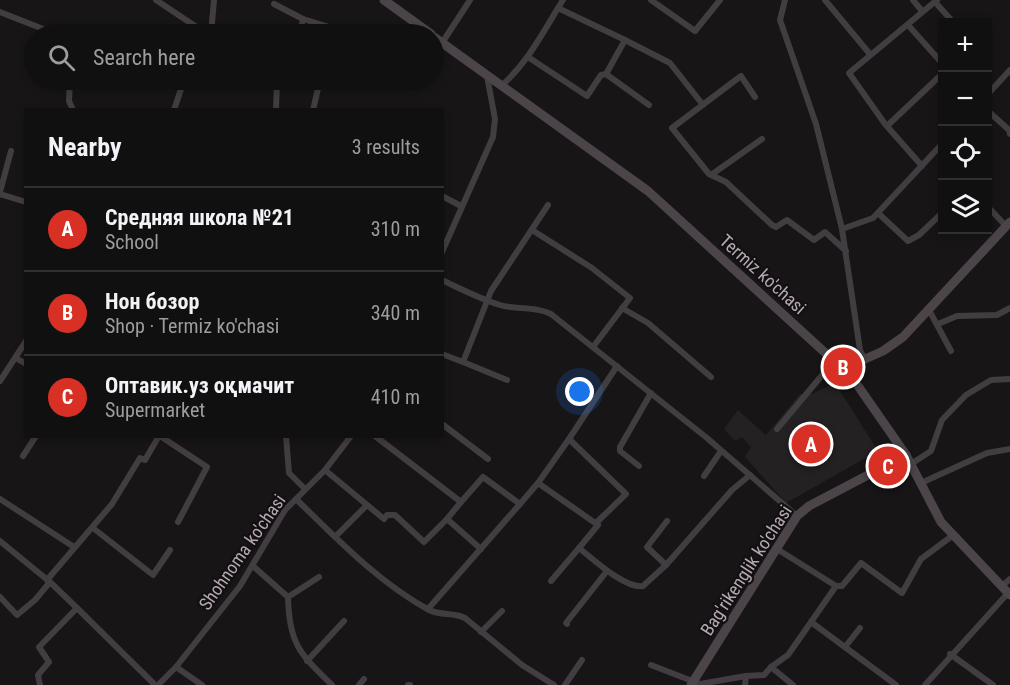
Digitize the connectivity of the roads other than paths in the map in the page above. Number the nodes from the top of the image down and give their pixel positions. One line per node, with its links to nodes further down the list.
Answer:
1 (156, 0): 20 (street)
2 (214, 0): 21 (street)
3 (384, 0): 12 (main road, Termiz ko'chasi)
4 (470, 0): 26 (street)
5 (563, 0): 14 (street)
6 (651, 0): 7 (street)
7 (720, 0)
8 (785, 0): 66 (street)
9 (825, 0): 29 (street)
10 (913, 0): 15 (street)
11 (936, 1): 15 (street); 17 (street)
12 (394, 3): 24 (main road, Termiz ko'chasi)
13 (274, 4): 18 (street)
14 (558, 8): 27 (street); 30 (street)
15 (922, 11): 25 (street)
16 (0, 12): 19 (street)
17 (950, 18)
18 (303, 19): 22 (street); 23 (street)
19 (31, 24)
20 (193, 24)
21 (210, 24)
22 (302, 24)
23 (319, 24)
24 (419, 24)
25 (908, 25): 29 (street); 31 (street)
26 (444, 28)
27 (625, 40): 33 (street); 44 (street)
28 (444, 45): 34 (main road, Termiz ko'chasi)
29 (870, 53): 50 (street)
30 (528, 57): 33 (street); 36 (street)
31 (938, 59)
32 (1010, 70): 37 (street)
33 (606, 74): 43 (street)
34 (487, 76): 36 (main road, Termiz ko'chasi); 61 (street)
35 (938, 78): 50 (street)
36 (501, 86): 82 (main road, Termiz ko'chasi)
37 (992, 89)
38 (70, 90): 45 (street)
39 (181, 90): 46 (street)
40 (277, 90): 47 (street)
41 (318, 90): 48 (street)
42 (756, 97): 44 (street)
43 (648, 105)
44 (703, 105): 56 (street)
45 (72, 108)
46 (175, 108)
47 (276, 108)
48 (313, 108)
49 (992, 115): 51 (street)
50 (887, 126): 55 (street)
51 (1010, 131)
52 (762, 139): 56 (street)
53 (938, 148): 55 (street)
54 (11, 151): 57 (street)
55 (922, 166): 63 (street)
56 (711, 175): 69 (street)
57 (0, 193): 59 (street)
58 (444, 197): 61 (street)
59 (24, 201)
60 (548, 205): 67 (street)
61 (461, 206): 68 (street)
62 (992, 211): 65 (street)
63 (878, 213): 64 (street); 66 (street)
64 (938, 217)
65 (1009, 224): 74 (main road)
66 (842, 229): 69 (street)
67 (532, 230): 71 (street); 72 (street)
68 (444, 247)
69 (846, 251): 81 (street)
70 (444, 281): 71 (street)
71 (487, 300): 77 (street); 83 (street)
72 (622, 308): 77 (street); 87 (street)
73 (1010, 308): 75 (street)
74 (928, 310): 75 (street); 81 (main road)
75 (938, 324): 78 (street)
76 (24, 344): 80 (street)
77 (593, 347): 85 (street)
78 (951, 351)
79 (444, 355): 83 (street)
80 (16, 358): 84 (street); 90 (street)
81 (865, 360): 86 (main road)
82 (834, 361): 86 (main road, Termiz ko'chasi); 93 (street)
83 (463, 362): 89 (street)
84 (24, 363)
85 (617, 366): 91 (street); 100 (street)
86 (843, 369): 105 (main road, Termiz ko'chasi)
87 (711, 377)
88 (1010, 379): 105 (street)
89 (507, 380)
90 (0, 381)
91 (651, 393): 102 (street); 106 (street)
92 (444, 426): 104 (street)
93 (777, 429)
94 (35, 438): 103 (street)
95 (158, 438): 123 (street)
96 (162, 438): 121 (street)
97 (286, 438): 112 (street)
98 (349, 438): 107 (street, Shohnoma ko'chasi)
99 (378, 438): 115 (street)
100 (569, 439): 110 (street); 122 (street)
101 (1010, 449): 111 (street)
102 (722, 451): 108 (street); 109 (street)
103 (23, 456)
104 (488, 459)
105 (908, 459): 111 (main road, Termiz ko'chasi); 118 (main road, Bag'rikenglik ko'chasi)
106 (639, 466)
107 (325, 470): 112 (street, Shohnoma ko'chasi); 117 (street)
108 (750, 475): 118 (street); 132 (street)
109 (704, 476)
110 (538, 483): 116 (street); 122 (street)
111 (921, 483): 124 (main road, Termiz ko'chasi)
112 (305, 489): 114 (street, Shohnoma ko'chasi)
113 (0, 499): 127 (street)
114 (296, 499): 125 (street); 133 (street, Shohnoma ko'chasi)
115 (461, 502): 116 (street); 119 (street)
116 (520, 504): 129 (street)
117 (367, 505): 119 (street); 125 (street)
118 (797, 516): 130 (main road, Bag'rikenglik ko'chasi)
119 (447, 519): 129 (street)
120 (667, 521): 132 (street)
121 (178, 522)
122 (596, 523): 128 (street)
123 (93, 528): 127 (street); 131 (street)
124 (952, 536): 139 (street); 140 (main road, Termiz ko'chasi)
125 (335, 537): 144 (street)
126 (0, 541): 137 (street)
127 (74, 548): 137 (street)
128 (579, 548): 134 (street); 138 (street)
129 (481, 549): 144 (street)
130 (777, 549): 139 (street); 159 (main road, Bag'rikenglik ko'chasi)
131 (170, 550)
132 (666, 565): 134 (street)
133 (253, 566): 142 (street); 156 (street, Shohnoma ko'chasi)
134 (607, 571): 148 (street)
135 (319, 577): 142 (street)
136 (1010, 579): 140 (street)
137 (49, 581): 141 (street); 143 (street)
138 (551, 581)
139 (836, 586): 147 (street)
140 (1007, 591): 152 (street)
141 (0, 597)
142 (288, 597): 154 (street)
143 (77, 608): 160 (street); 161 (street)
144 (428, 609): 150 (street)
145 (502, 611): 150 (street)
146 (344, 621): 154 (street)
147 (811, 622): 151 (street); 157 (street)
148 (567, 624)
149 (860, 628): 151 (street)
150 (481, 632): 164 (street)
151 (845, 647): 168 (street)
152 (951, 654): 169 (street); 170 (street)
153 (582, 660): 165 (street)
154 (307, 661): 163 (street)
155 (651, 665): 159 (street)
156 (176, 667): 161 (street, Shohnoma ko'chasi); 162 (street)
157 (771, 668): 158 (street); 167 (street)
158 (746, 676): 159 (street); 166 (street)
159 (692, 684)
160 (39, 685)
161 (157, 685)
162 (202, 685)
163 (332, 685)
164 (554, 685)
165 (565, 685)
166 (746, 685)
167 (793, 685)
168 (896, 685)
169 (925, 685)
170 (993, 685)

